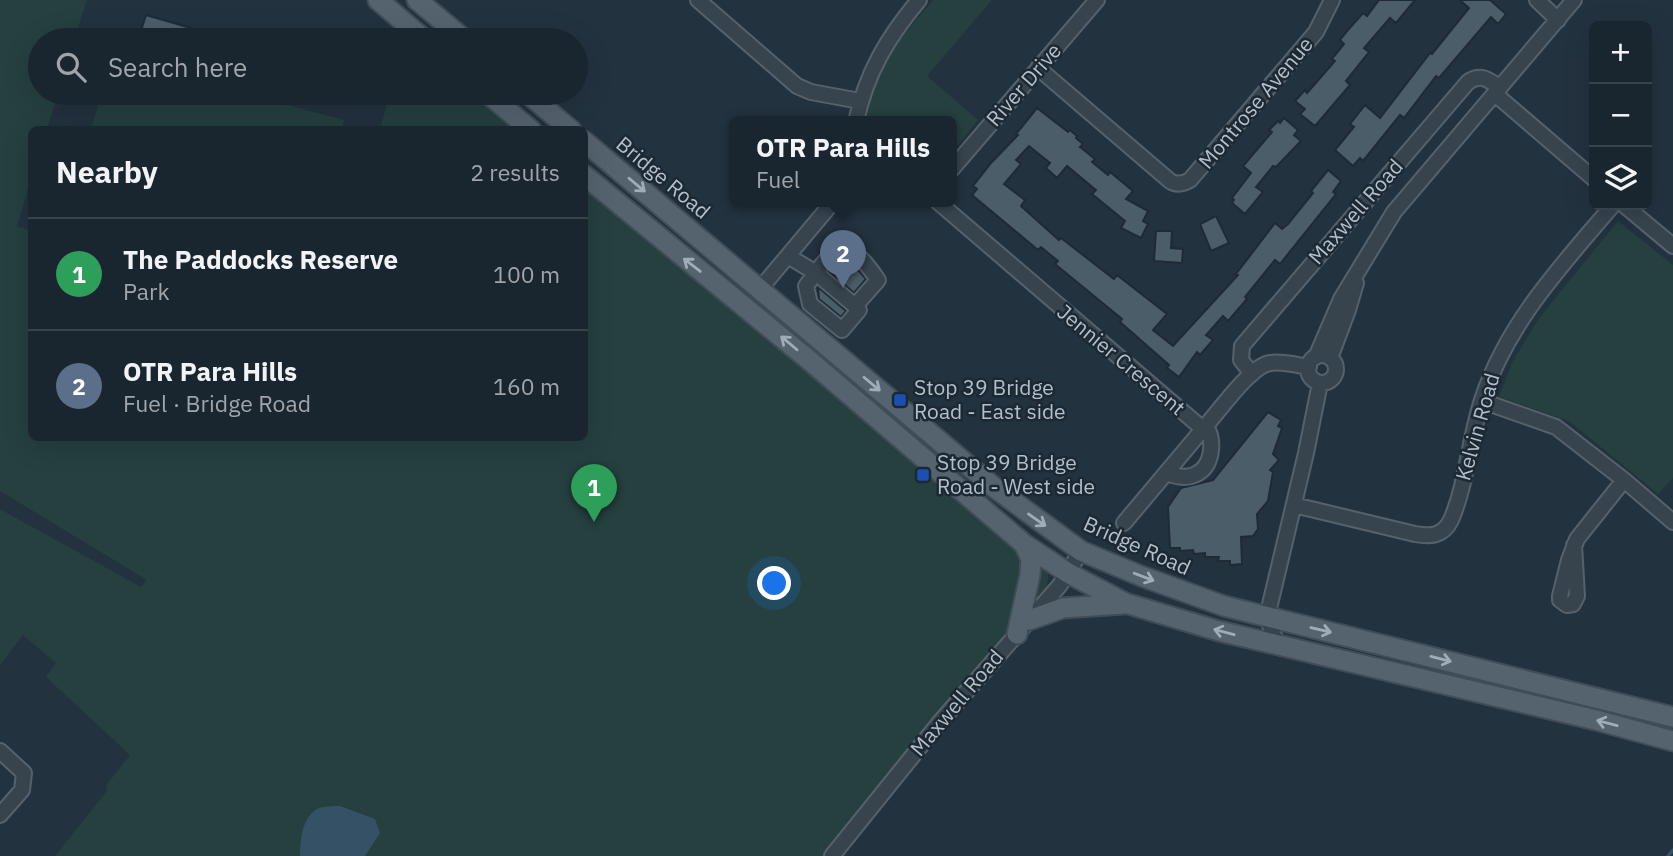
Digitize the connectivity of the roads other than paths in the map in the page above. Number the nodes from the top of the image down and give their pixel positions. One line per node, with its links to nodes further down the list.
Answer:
1 (378, 0): 10 (main road)
2 (417, 0): 11 (main road)
3 (919, 0): 14 (street)
4 (1097, 0): 12 (street, River Drive)
5 (1332, 0): 12 (street, Montrose Avenue)
6 (1537, 0): 9 (street)
7 (1574, 0): 9 (street, Maxwell Road)
8 (703, 1): 14 (street)
9 (1558, 19): 13 (street, Maxwell Road)
10 (411, 28)
11 (451, 28)
12 (1038, 68): 21 (street, River Drive)
13 (1497, 91): 22 (street); 38 (street, Maxwell Road); 39 (street, Maxwell Road)
14 (860, 101): 17 (street)
15 (501, 105): 18 (main road)
16 (541, 105): 19 (main road)
17 (857, 116)
18 (526, 126)
19 (566, 126)
20 (588, 144): 31 (main road, Bridge Road, one-way to 31)
21 (957, 162)
22 (1589, 174)
23 (588, 178): 34 (main road, one-way to 23)
24 (829, 207): 29 (street)
25 (944, 207): 42 (street, Jennier Crescent)
26 (1609, 210): 41 (street, Kelvin Road)
27 (1630, 210): 28 (street)
28 (1673, 246)
29 (788, 256): 30 (street); 31 (street)
30 (816, 273): 32 (street); 33 (street); 33 (street)
31 (760, 289): 34 (main road); 35 (main road, Bridge Road)
32 (810, 304): 35 (street); 36 (street)
33 (855, 306): 36 (street)
34 (746, 307): 48 (main road, one-way to 34)
35 (783, 308): 37 (main road, Bridge Road)
36 (842, 330): 37 (street)
37 (841, 359): 50 (main road, Bridge Road, one-way to 50)
38 (1318, 361): 39 (street); 40 (street); 40 (street)
39 (1252, 374): 42 (street, Jennier Crescent)
40 (1320, 383): 45 (street)
41 (1482, 401): 44 (street); 45 (street, Kelvin Road)
42 (1204, 428): 43 (street); 43 (street)
43 (1166, 473): 47 (street)
44 (1624, 480): 46 (street); 49 (street)
45 (1294, 505): 53 (street)
46 (1673, 522)
47 (1124, 523)
48 (1024, 544): 51 (main road); 54 (main road)
49 (1574, 545)
50 (1082, 551): 51 (street, Maxwell Road); 53 (main road, Bridge Road, one-way to 53)
51 (1068, 573): 52 (main road); 54 (street, Maxwell Road)
52 (1125, 603): 54 (main road); 55 (main road, one-way to 52)
53 (1267, 617): 55 (street); 56 (main road, Bridge Road, one-way to 56)
54 (1023, 627): 60 (street, Maxwell Road)
55 (1277, 644): 57 (main road, one-way to 55)
56 (1673, 717)
57 (1673, 741)
58 (0, 751): 59 (street)
59 (0, 815)
60 (832, 856)

